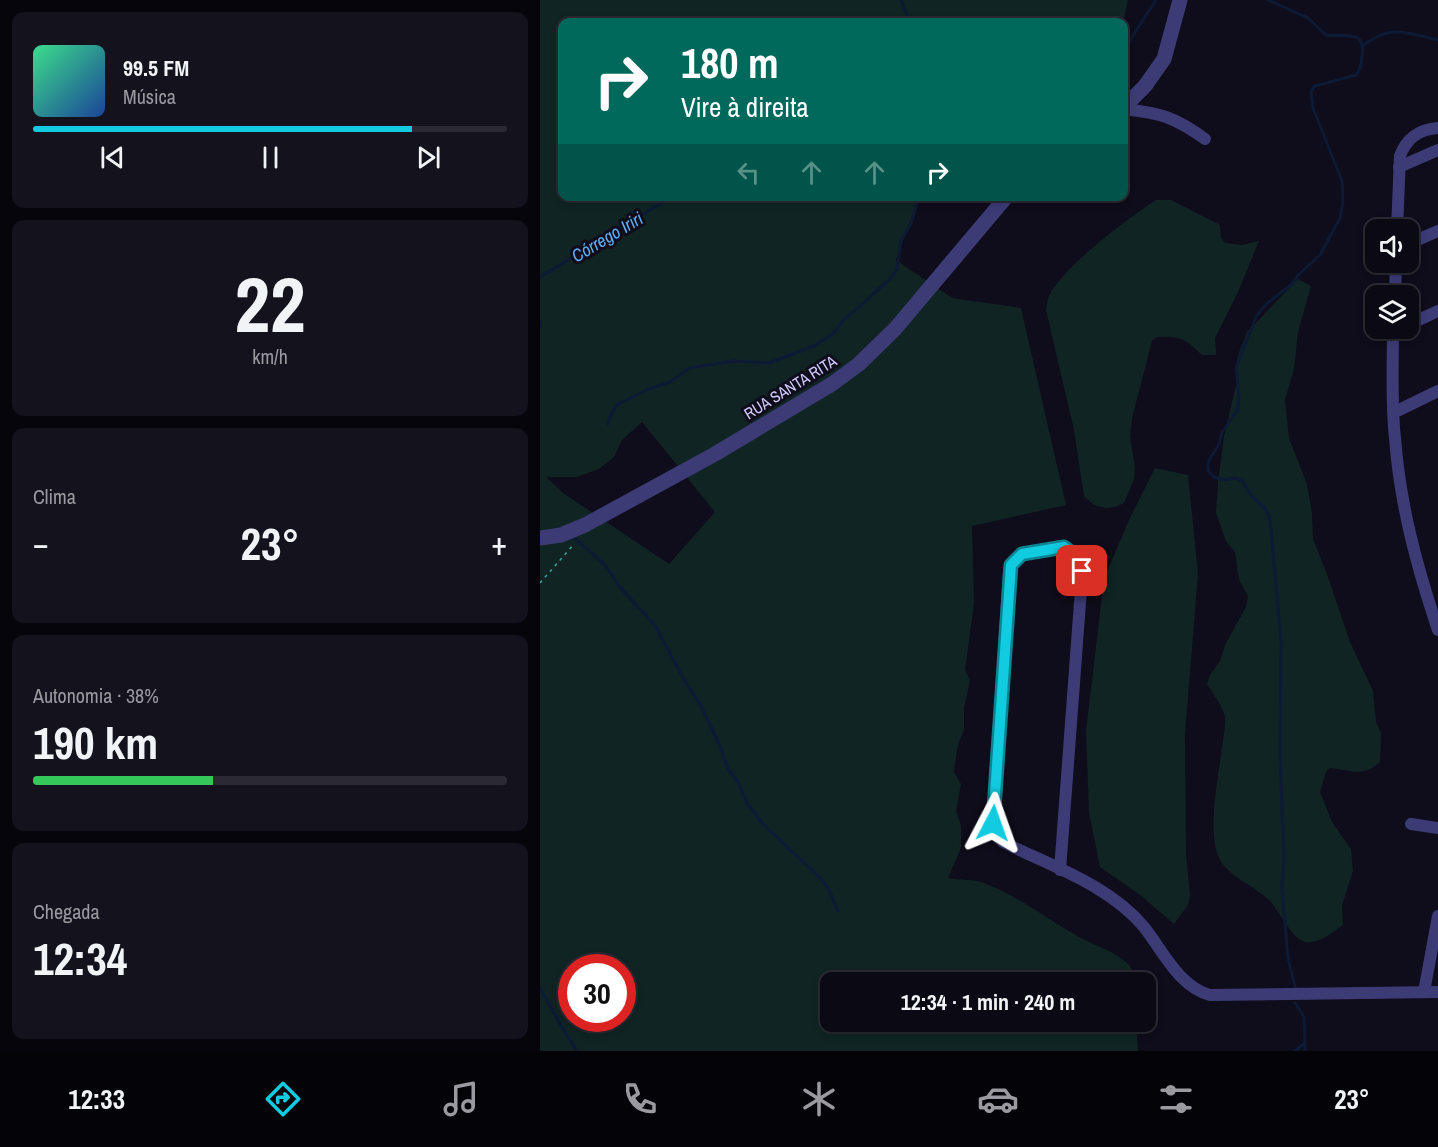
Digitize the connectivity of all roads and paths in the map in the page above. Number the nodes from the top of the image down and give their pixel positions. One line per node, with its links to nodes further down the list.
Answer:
1 (1180, 0): 2 (street)
2 (1128, 104)
3 (1128, 109): 5 (street)
4 (1438, 128): 7 (street)
5 (1205, 139)
6 (1438, 150): 7 (street)
7 (1399, 167): 9 (street)
8 (1003, 201): 17 (street, RUA SANTA RITA)
9 (1397, 219)
10 (1438, 231): 11 (street)
11 (1419, 239)
12 (1438, 311): 13 (street)
13 (1419, 320)
14 (1396, 339): 16 (street)
15 (1438, 391): 16 (street)
16 (1393, 410): 20 (street)
17 (585, 525): 18 (street, RUA SANTA RITA); 19 (path)
18 (540, 538)
19 (540, 583)
20 (1438, 630)
21 (1411, 824): 22 (street)
22 (1438, 828)
23 (1060, 870): 23 (street); 25 (street)
24 (1438, 916): 25 (street)
25 (1424, 992): 26 (street)
26 (1438, 992)

